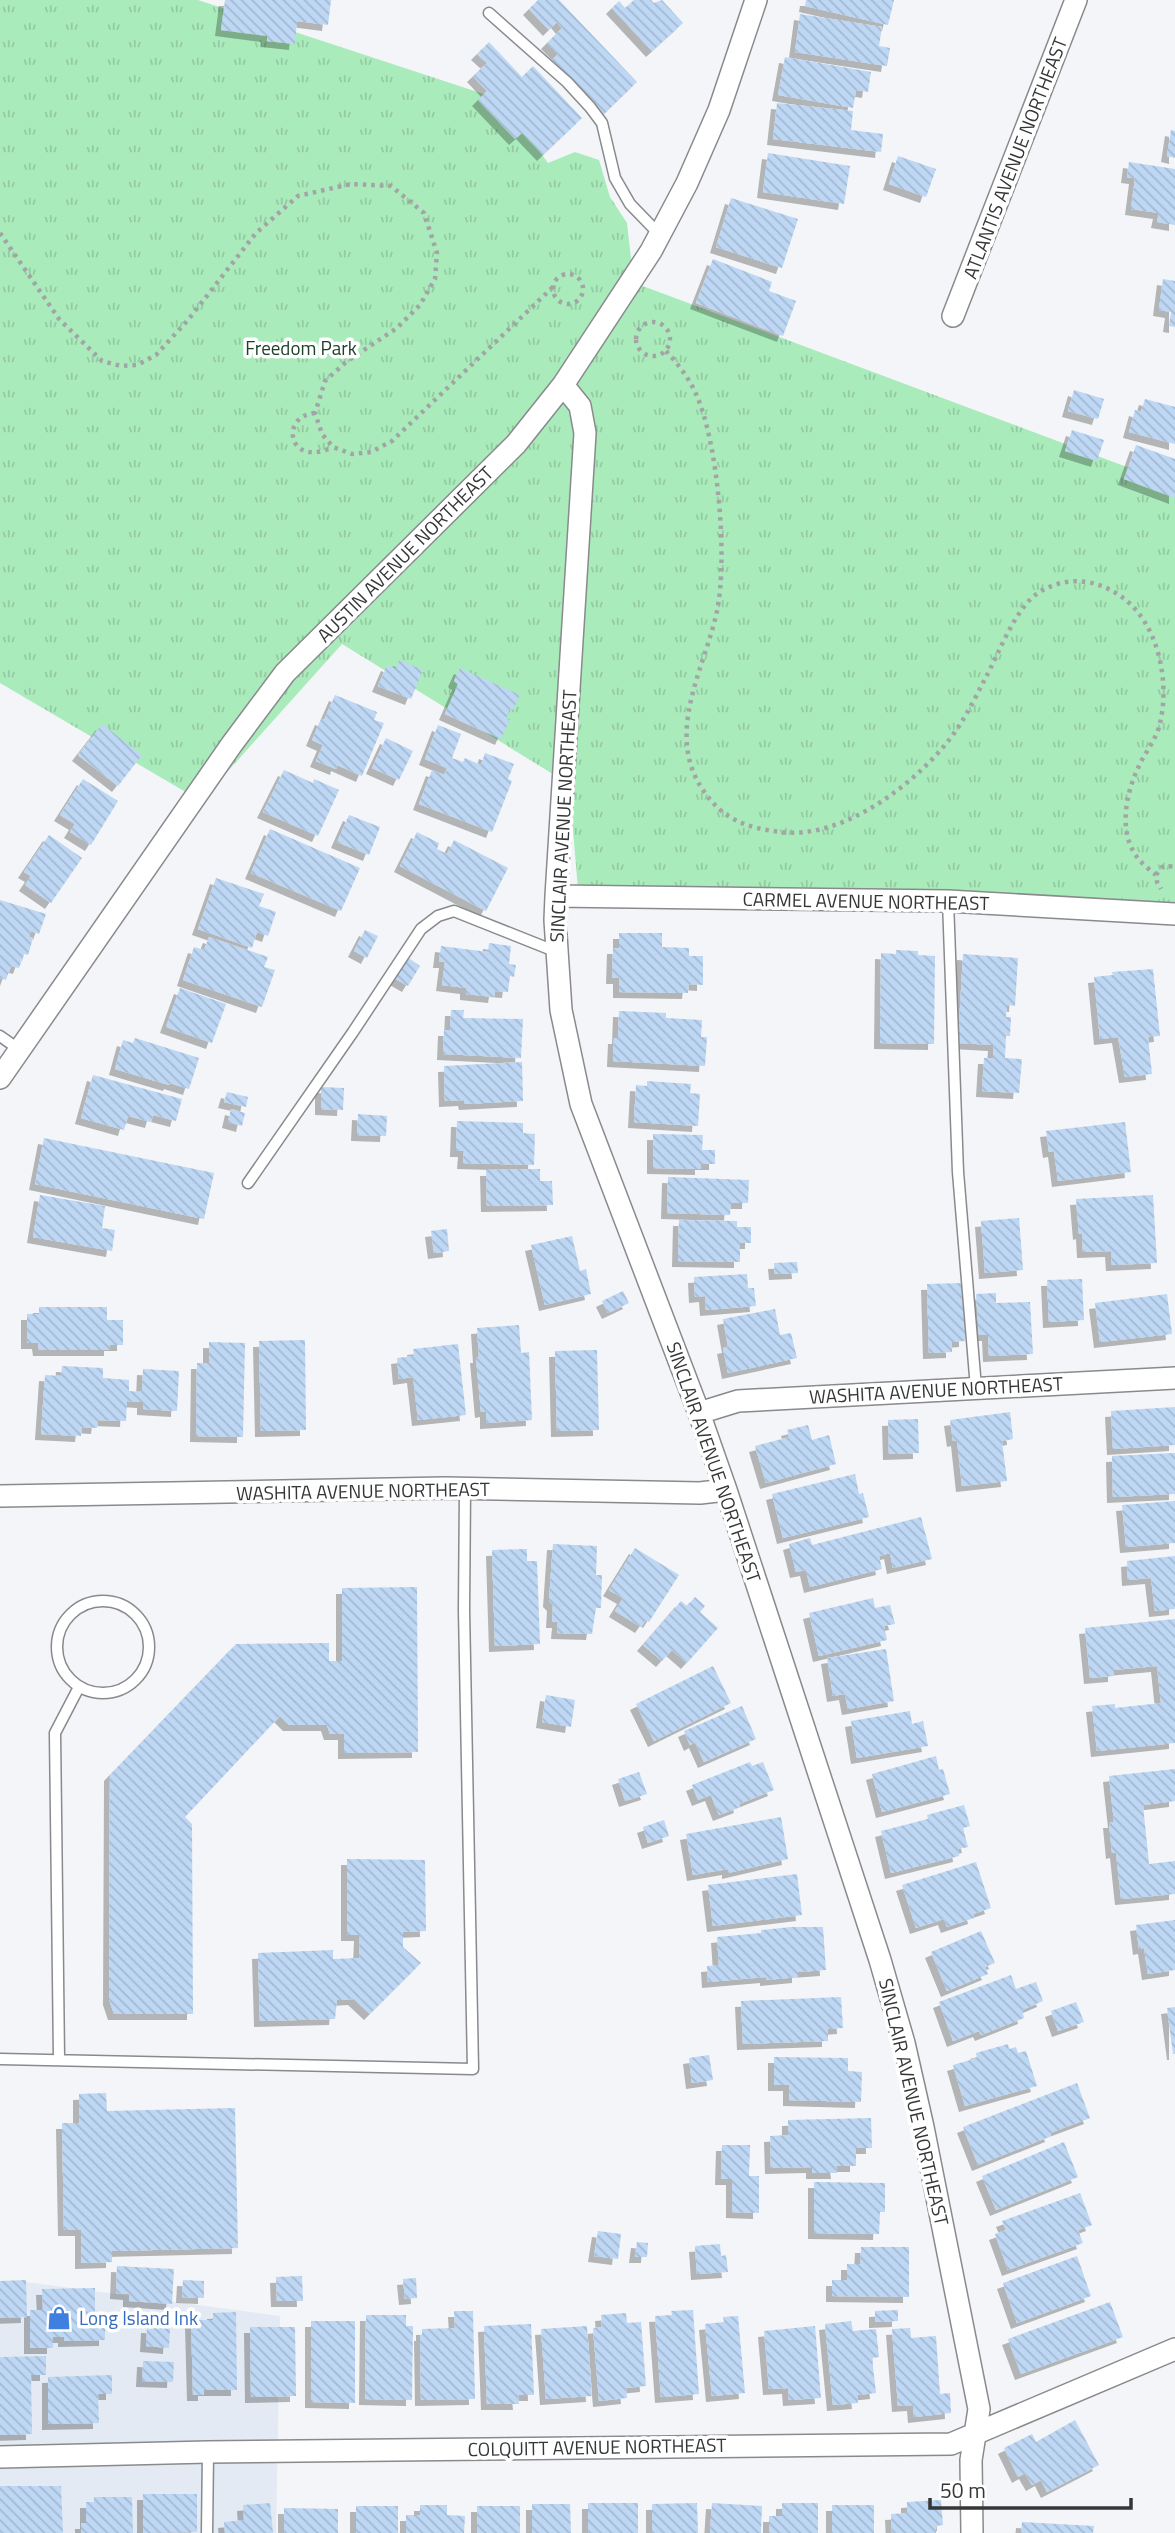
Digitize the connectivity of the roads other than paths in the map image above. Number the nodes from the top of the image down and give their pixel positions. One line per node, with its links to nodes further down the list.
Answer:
1 (757, 0): 4 (street, AUSTIN AVENUE NORTHEAST)
2 (1076, 0): 5 (street, ATLANTIS AVENUE NORTHEAST)
3 (489, 13): 4 (lane)
4 (660, 234): 6 (street, AUSTIN AVENUE NORTHEAST)
5 (953, 316)
6 (563, 385): 7 (street, SINCLAIR AVENUE NORTHEAST); 12 (street, AUSTIN AVENUE NORTHEAST)
7 (556, 896): 8 (street, CARMEL AVENUE NORTHEAST); 10 (street, SINCLAIR AVENUE NORTHEAST)
8 (948, 901): 9 (street, CARMEL AVENUE NORTHEAST); 16 (lane)
9 (1175, 914)
10 (557, 952): 14 (lane); 17 (street, SINCLAIR AVENUE NORTHEAST)
11 (0, 1036): 12 (lane)
12 (20, 1050): 13 (street, AUSTIN AVENUE NORTHEAST)
13 (0, 1078)
14 (248, 1183)
15 (1175, 1378): 16 (street, WASHITA AVENUE NORTHEAST)
16 (976, 1388): 17 (street, WASHITA AVENUE NORTHEAST)
17 (699, 1413): 19 (street, SINCLAIR AVENUE NORTHEAST)
18 (466, 1489): 19 (street, WASHITA AVENUE NORTHEAST); 20 (street, WASHITA AVENUE NORTHEAST); 23 (lane)
19 (726, 1490): 25 (street, SINCLAIR AVENUE NORTHEAST)
20 (0, 1496)
21 (79, 1687): 21 (lane); 23 (lane)
22 (0, 2059): 23 (lane)
23 (59, 2059)
24 (1175, 2349): 25 (street, COLQUITT AVENUE NORTHEAST)
25 (974, 2434): 26 (street, COLQUITT AVENUE NORTHEAST); 29 (street, SINCLAIR AVENUE NORTHEAST)
26 (208, 2452): 27 (street, COLQUITT AVENUE NORTHEAST); 28 (lane)
27 (0, 2457)
28 (208, 2533)
29 (972, 2533)

